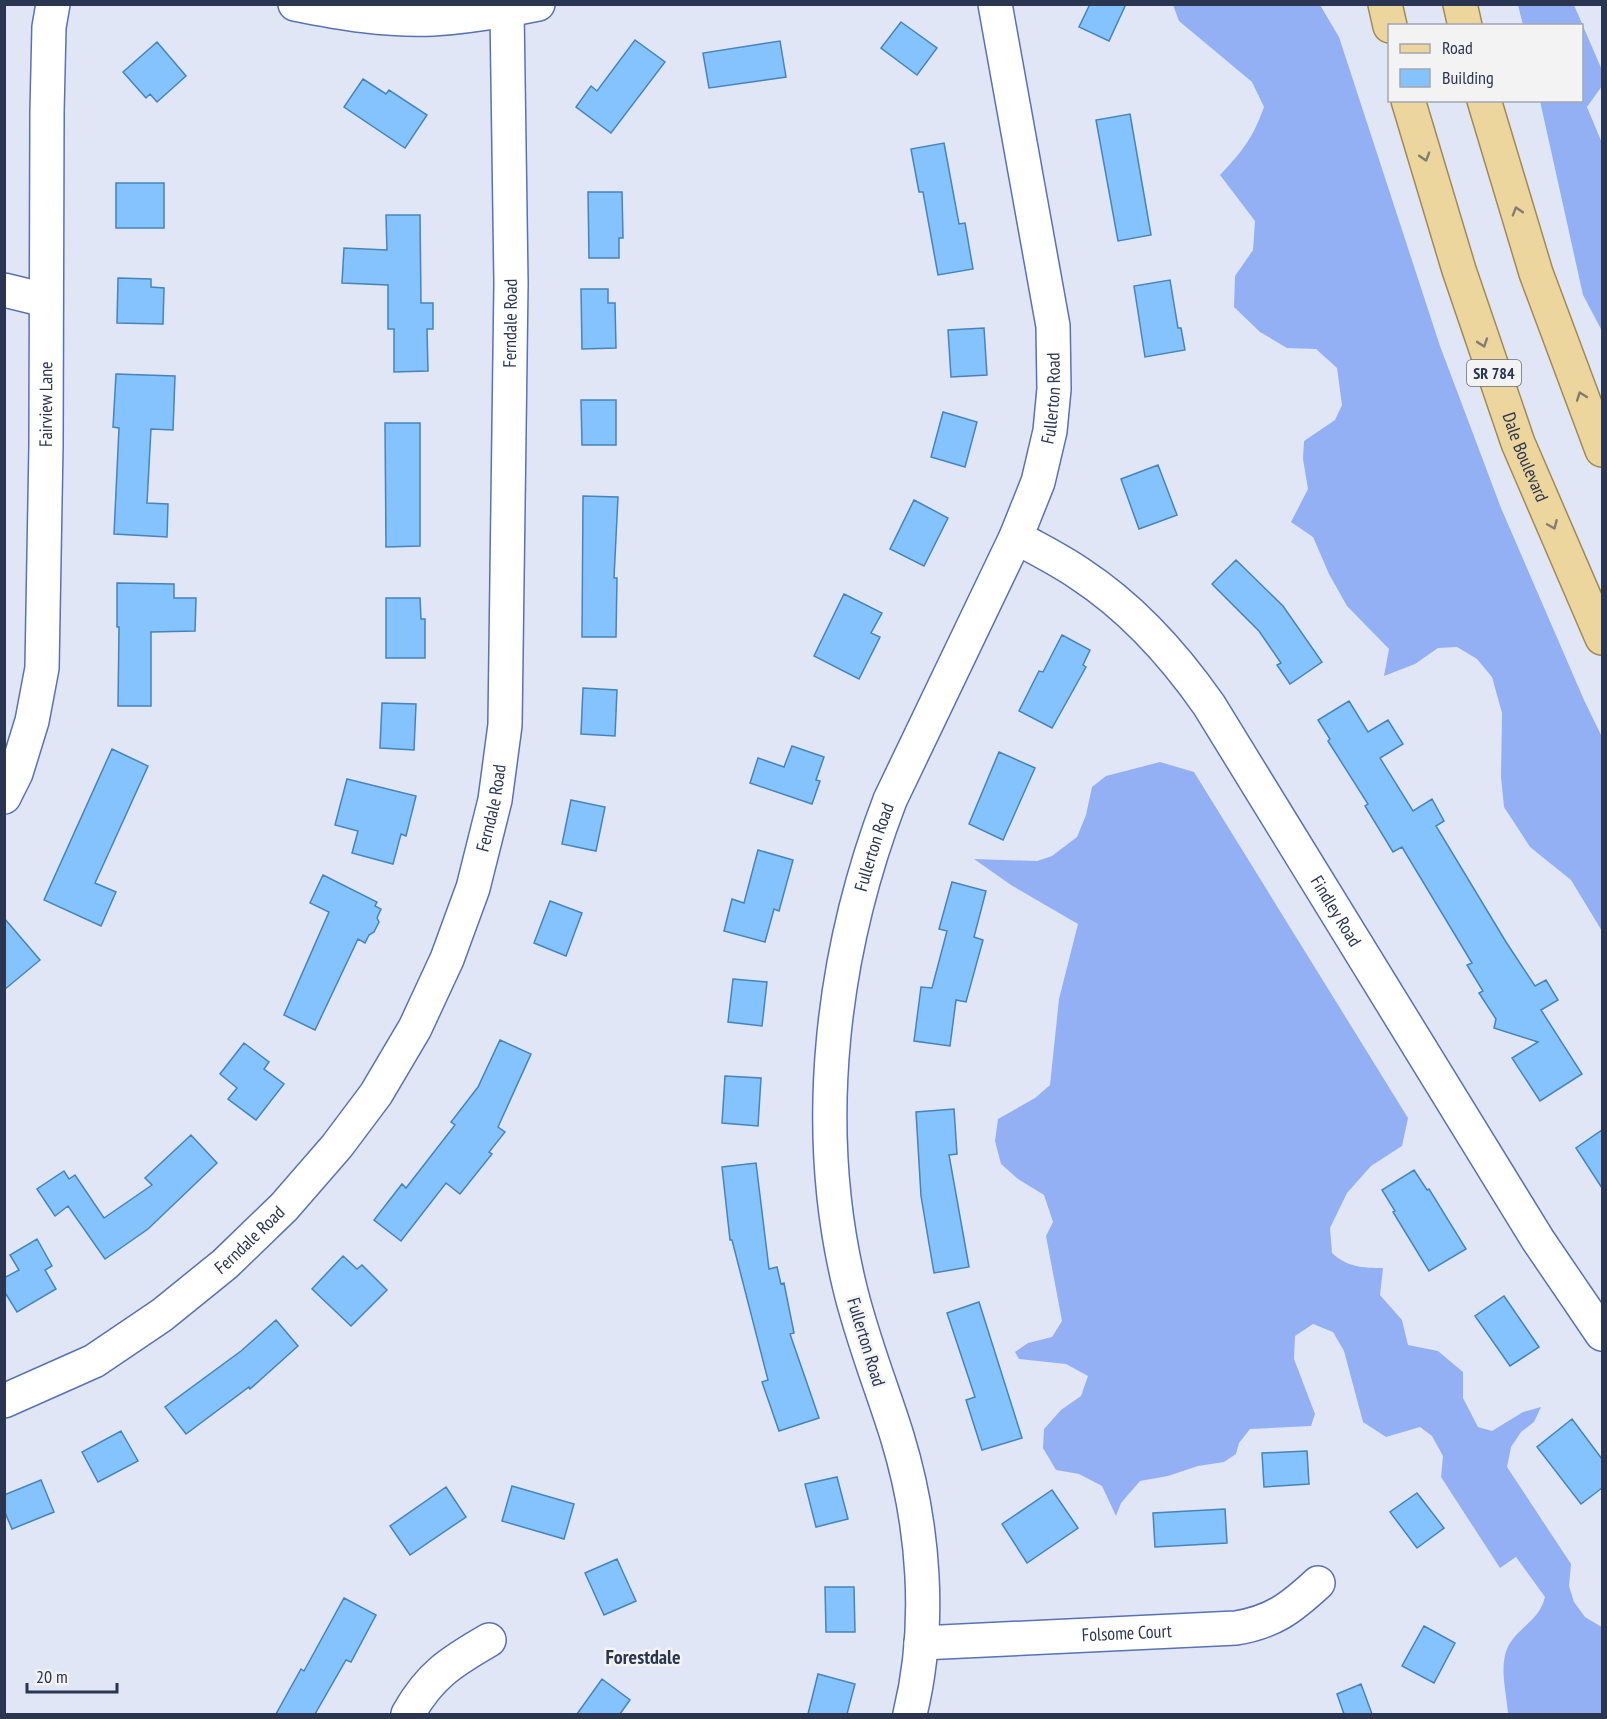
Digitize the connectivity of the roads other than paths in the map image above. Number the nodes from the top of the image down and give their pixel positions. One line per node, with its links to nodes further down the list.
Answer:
1 (53, 4): 12 (street, Fairview Lane)
2 (295, 4): 6 (street)
3 (995, 4): 14 (street, Fullerton Road)
4 (1384, 4): 7 (main road)
5 (1460, 4): 8 (main road)
6 (523, 7): 18 (street, Ferndale Road)
7 (1389, 24)
8 (1465, 24)
9 (1409, 102): 15 (main road, Dale Boulevard / SR 784, one-way to 15)
10 (1485, 102): 13 (main road, one-way to 10)
11 (4, 290): 12 (street)
12 (45, 300): 16 (street, Fairview Lane)
13 (1602, 450)
14 (1016, 537): 17 (street, Findley Road); 21 (street, Fullerton Road)
15 (1602, 638)
16 (4, 797)
17 (1602, 1334)
18 (4, 1401)
19 (1318, 1583): 21 (street, Folsome Court)
20 (489, 1640): 22 (street)
21 (921, 1643): 23 (street, Fullerton Road)
22 (408, 1714)
23 (910, 1714)

